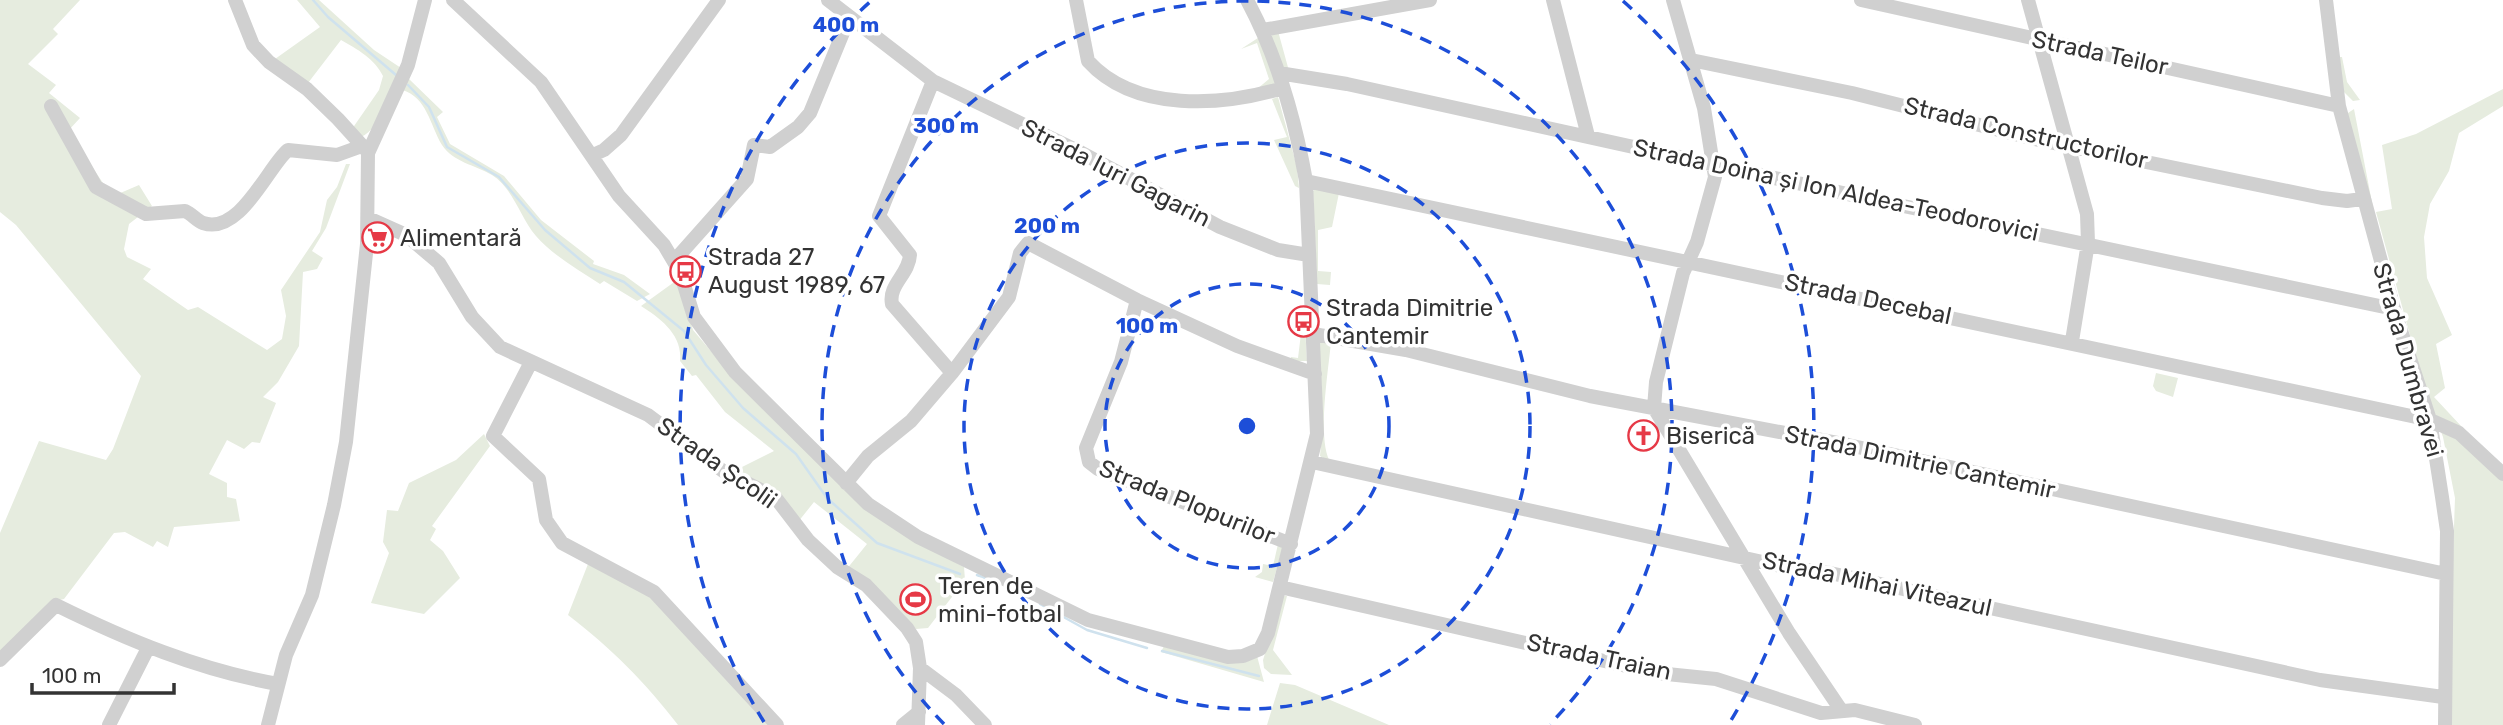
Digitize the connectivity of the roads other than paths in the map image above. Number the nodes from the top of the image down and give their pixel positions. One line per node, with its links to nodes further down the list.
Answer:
1 (235, 0): 25 (street)
2 (425, 0): 25 (street)
3 (453, 0): 26 (street)
4 (719, 0): 26 (street)
5 (828, 0): 14 (street, Strada Iuri Gagarin)
6 (1076, 0): 20 (street)
7 (1248, 0): 15 (street)
8 (1430, 0): 15 (street)
9 (1553, 0): 23 (street)
10 (1673, 0): 17 (street)
11 (1861, 0): 16 (street, Strada Teilor)
12 (2028, 0): 16 (street)
13 (2326, 0): 22 (street, Strada Dumbravei)
14 (849, 18): 19 (street, Strada Iuri Gagarin); 33 (street)
15 (1263, 30): 18 (street)
16 (2038, 39): 22 (street, Strada Teilor); 24 (street)
17 (1690, 60): 24 (street, Strada Constructorilor); 27 (street)
18 (1279, 73): 20 (street); 23 (street, Strada Doina și Ion Aldea-Teodorovici)
19 (933, 81): 32 (street, Strada Iuri Gagarin); 40 (street)
20 (1283, 88): 28 (street)
21 (51, 106): 25 (street)
22 (2339, 106): 29 (street, Strada Dumbravei)
23 (1588, 136): 27 (street, Strada Doina și Ion Aldea-Teodorovici)
24 (2068, 145): 29 (street, Strada Constructorilor); 31 (street)
25 (365, 149): 30 (street)
26 (593, 155): 33 (street)
27 (1715, 163): 31 (street, Strada Doina și Ion Aldea-Teodorovici); 34 (street)
28 (1306, 181): 32 (street); 34 (street, Strada Decebal)
29 (2362, 199): 36 (street, Strada Dumbravei)
30 (368, 218): 39 (street, Strada Școlii); 54 (street)
31 (2088, 243): 36 (street, Strada Doina și Ion Aldea-Teodorovici); 38 (street)
32 (1309, 255): 37 (street)
33 (674, 261): 46 (street)
34 (1689, 261): 38 (street, Strada Decebal); 42 (street)
35 (1137, 300): 40 (street); 41 (street); 47 (street, Strada Plopurilor)
36 (2394, 309): 43 (street, Strada Dumbravei)
37 (1312, 334): 41 (street); 42 (street, Strada Dimitrie Cantemir)
38 (2072, 341): 43 (street, Strada Decebal)
39 (531, 362): 53 (street, Strada Școlii); 60 (street)
40 (952, 373): 46 (street)
41 (1315, 374): 44 (street)
42 (1654, 408): 48 (street); 49 (street, Strada Dimitrie Cantemir)
43 (2430, 420): 45 (street, Strada Decebal); 49 (street, Strada Dumbravei)
44 (1312, 462): 47 (street); 48 (street, Strada Mihai Viteazul)
45 (2503, 474)
46 (846, 483): 50 (street)
47 (1291, 544): 50 (street)
48 (1742, 556): 55 (street, Strada Mihai Viteazul); 56 (street)
49 (2446, 574): 55 (street, Strada Dumbravei)
50 (1280, 587): 56 (street, Strada Traian)
51 (148, 648): 52 (street); 54 (street); 58 (street)
52 (0, 660)
53 (920, 668): 57 (street, Strada Școlii); 62 (street)
54 (278, 684): 59 (street)
55 (2443, 697): 64 (street, Strada Dumbravei)
56 (1841, 710): 63 (street, Strada Traian)
57 (919, 719): 61 (street, Strada Școlii)
58 (108, 725)
59 (268, 725)
60 (777, 725)
61 (903, 725)
62 (985, 725)
63 (1915, 725)
64 (2445, 725)

